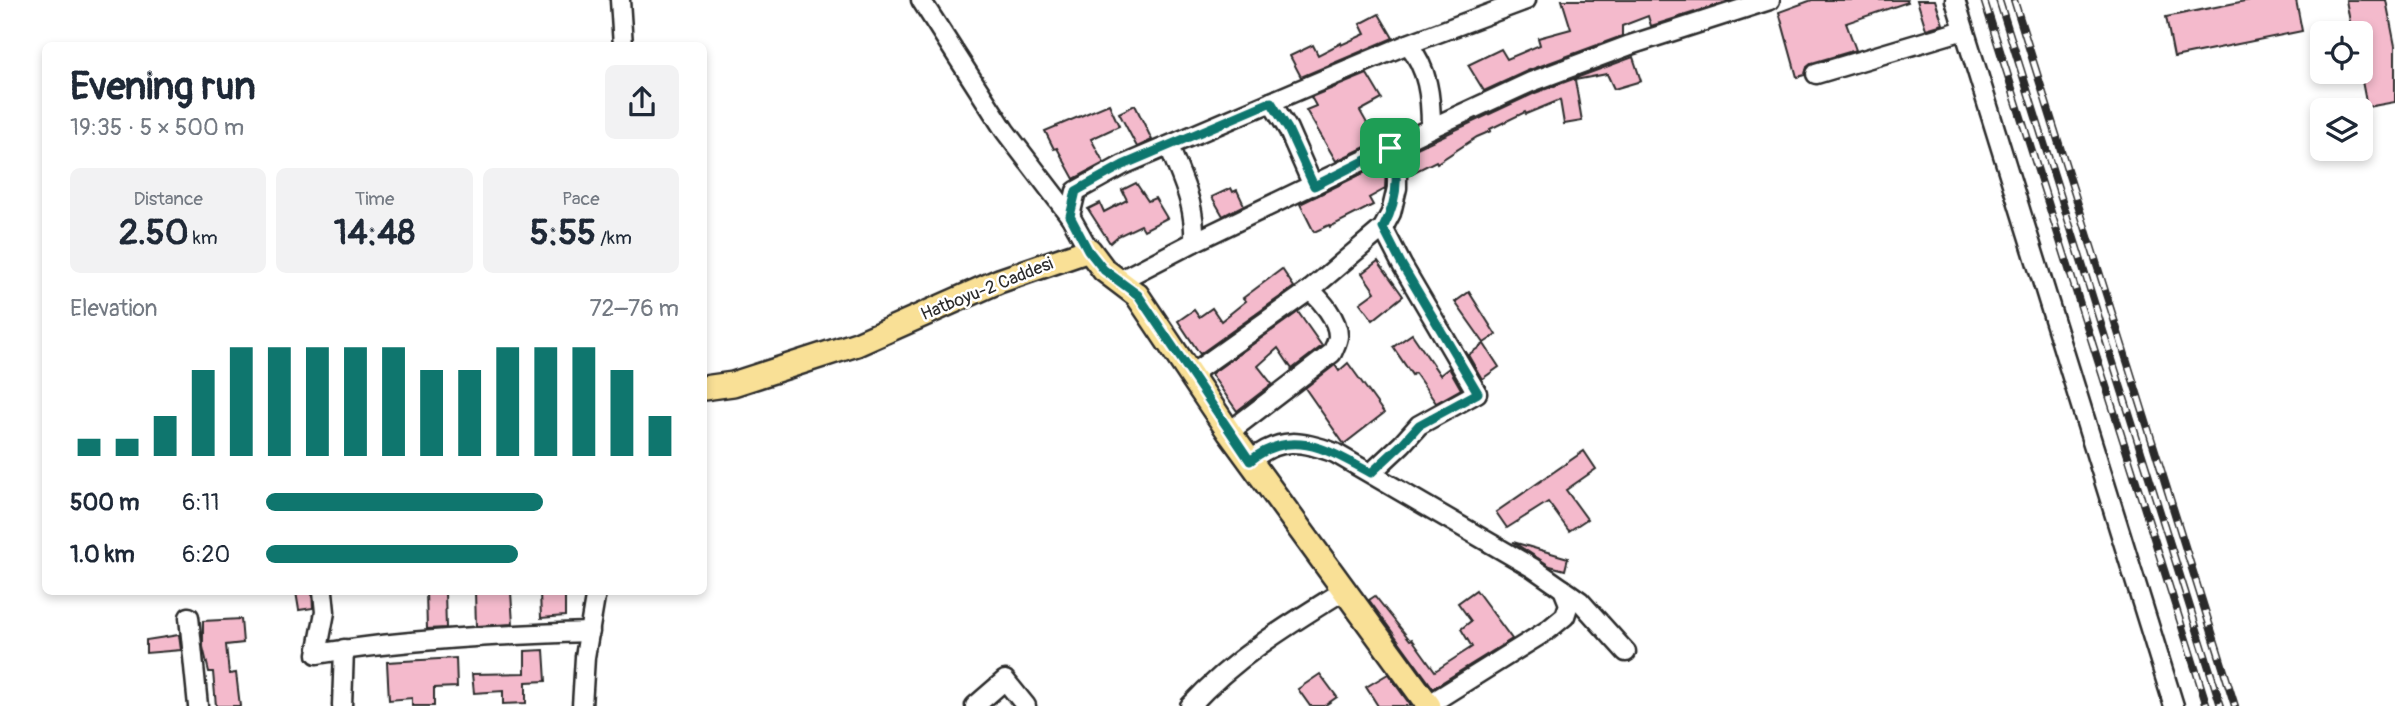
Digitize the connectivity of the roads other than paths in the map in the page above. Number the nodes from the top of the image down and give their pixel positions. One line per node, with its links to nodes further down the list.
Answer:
1 (620, 0): 7 (street)
2 (921, 0): 15 (street)
3 (1526, 0): 8 (street)
4 (1770, 0): 11 (street)
5 (1955, 0): 6 (street)
6 (1964, 30): 9 (street); 41 (street)
7 (623, 42)
8 (1408, 44): 10 (street); 11 (street)
9 (1816, 74)
10 (1271, 102): 12 (street); 14 (street)
11 (1431, 128): 13 (street)
12 (1168, 146): 15 (street); 17 (street)
13 (1390, 148): 14 (street); 16 (street)
14 (1314, 186): 17 (street)
15 (1070, 216): 18 (street)
16 (1383, 228): 20 (street); 25 (street)
17 (1194, 242): 19 (street)
18 (1088, 250): 19 (main road); 22 (main road, Hatboyu-2 Caddesi)
19 (1119, 281): 21 (main road)
20 (1310, 290): 21 (street); 23 (street)
21 (1190, 375): 23 (main road)
22 (707, 388)
23 (1229, 432): 24 (main road)
24 (1250, 461): 25 (street); 27 (main road)
25 (1371, 473): 26 (street)
26 (1563, 589): 33 (street); 34 (street)
27 (1343, 590): 34 (main road); 40 (street)
28 (323, 595): 32 (street)
29 (596, 595): 31 (street)
30 (189, 617): 35 (street)
31 (590, 632): 32 (street); 37 (street)
32 (344, 649): 36 (street)
33 (1626, 652)
34 (1429, 705)
35 (198, 706)
36 (342, 706)
37 (582, 706)
38 (975, 706): 39 (street)
39 (1026, 706)
40 (1191, 706)
41 (2175, 706)

